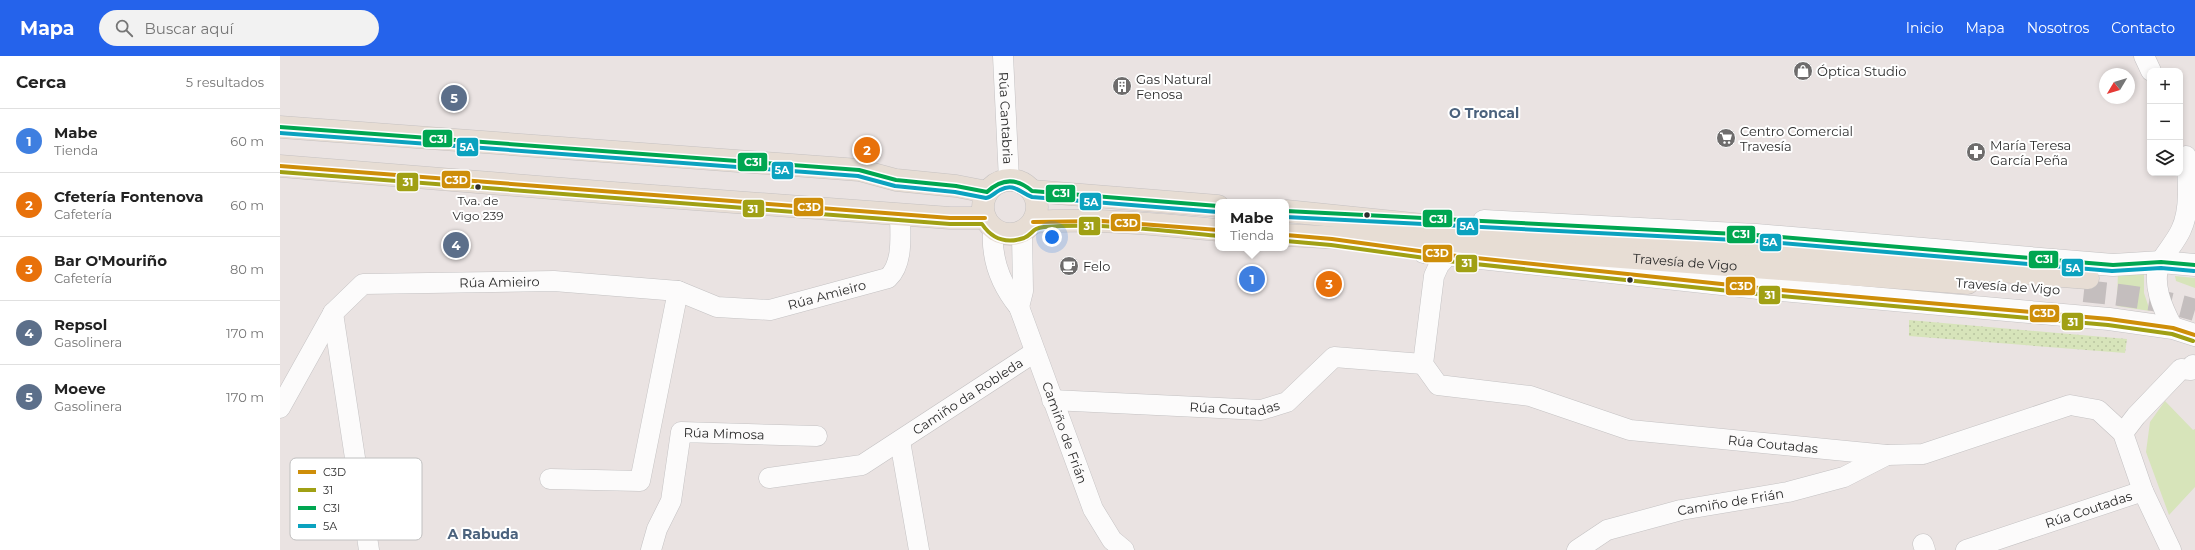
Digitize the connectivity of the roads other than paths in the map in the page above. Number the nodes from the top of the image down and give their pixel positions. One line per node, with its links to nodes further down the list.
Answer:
1 (1003, 56): 7 (street, Rúa Cantabria)
2 (2144, 56): 3 (street)
3 (2149, 68)
4 (280, 127): 9 (main road)
5 (2187, 156): 20 (street)
6 (280, 166): 12 (main road)
7 (1009, 180): 8 (main road); 9 (main road)
8 (1032, 191): 10 (main road); 15 (main road)
9 (987, 192): 14 (main road)
10 (1215, 206)
11 (1289, 211): 13 (main road, Travesía de Vigo)
12 (900, 214): 14 (main road); 22 (street, Rúa Amieiro)
13 (1334, 215): 18 (main road, Travesía de Vigo); 20 (main road)
14 (989, 224): 15 (main road); 23 (street, Camiño de Frián)
15 (1027, 227): 16 (main road); 23 (street)
16 (1215, 230)
17 (1289, 235): 18 (main road, Travesía de Vigo)
18 (1332, 239): 19 (main road)
19 (1448, 255): 25 (main road); 28 (street)
20 (2161, 262): 21 (main road); 25 (street)
21 (2195, 265)
22 (678, 291): 24 (street, Rúa Amieiro); 38 (street)
23 (1019, 307): 27 (street, Camiño de Frián)
24 (333, 313): 31 (street, Rúa Amieiro); 36 (street)
25 (2173, 328): 26 (main road)
26 (2195, 335)
27 (1035, 352): 30 (street, Camiño de Frián); 34 (street, Camiño da Robleda)
28 (1423, 364): 30 (street, Rúa Coutadas); 35 (street, Rúa Coutadas)
29 (2192, 368): 32 (street)
30 (1052, 400): 44 (street, Camiño de Frián)
31 (280, 408)
32 (2123, 433): 35 (street, Rúa Coutadas); 39 (street, Rúa Coutadas)
33 (817, 436): 42 (street, Rúa Mimosa)
34 (900, 440): 37 (street, Camiño da Robleda); 43 (street, Camiño da Robleda)
35 (1887, 455): 45 (street, Camiño de Frián)
36 (355, 458)
37 (769, 478)
38 (550, 480)
39 (2143, 491): 46 (street, Rúa Coutadas); 47 (street, Rúa Coutadas)
40 (367, 540): 41 (street)
41 (369, 550)
42 (651, 550)
43 (920, 550)
44 (1124, 550)
45 (1577, 550)
46 (1966, 550)
47 (2171, 550)

